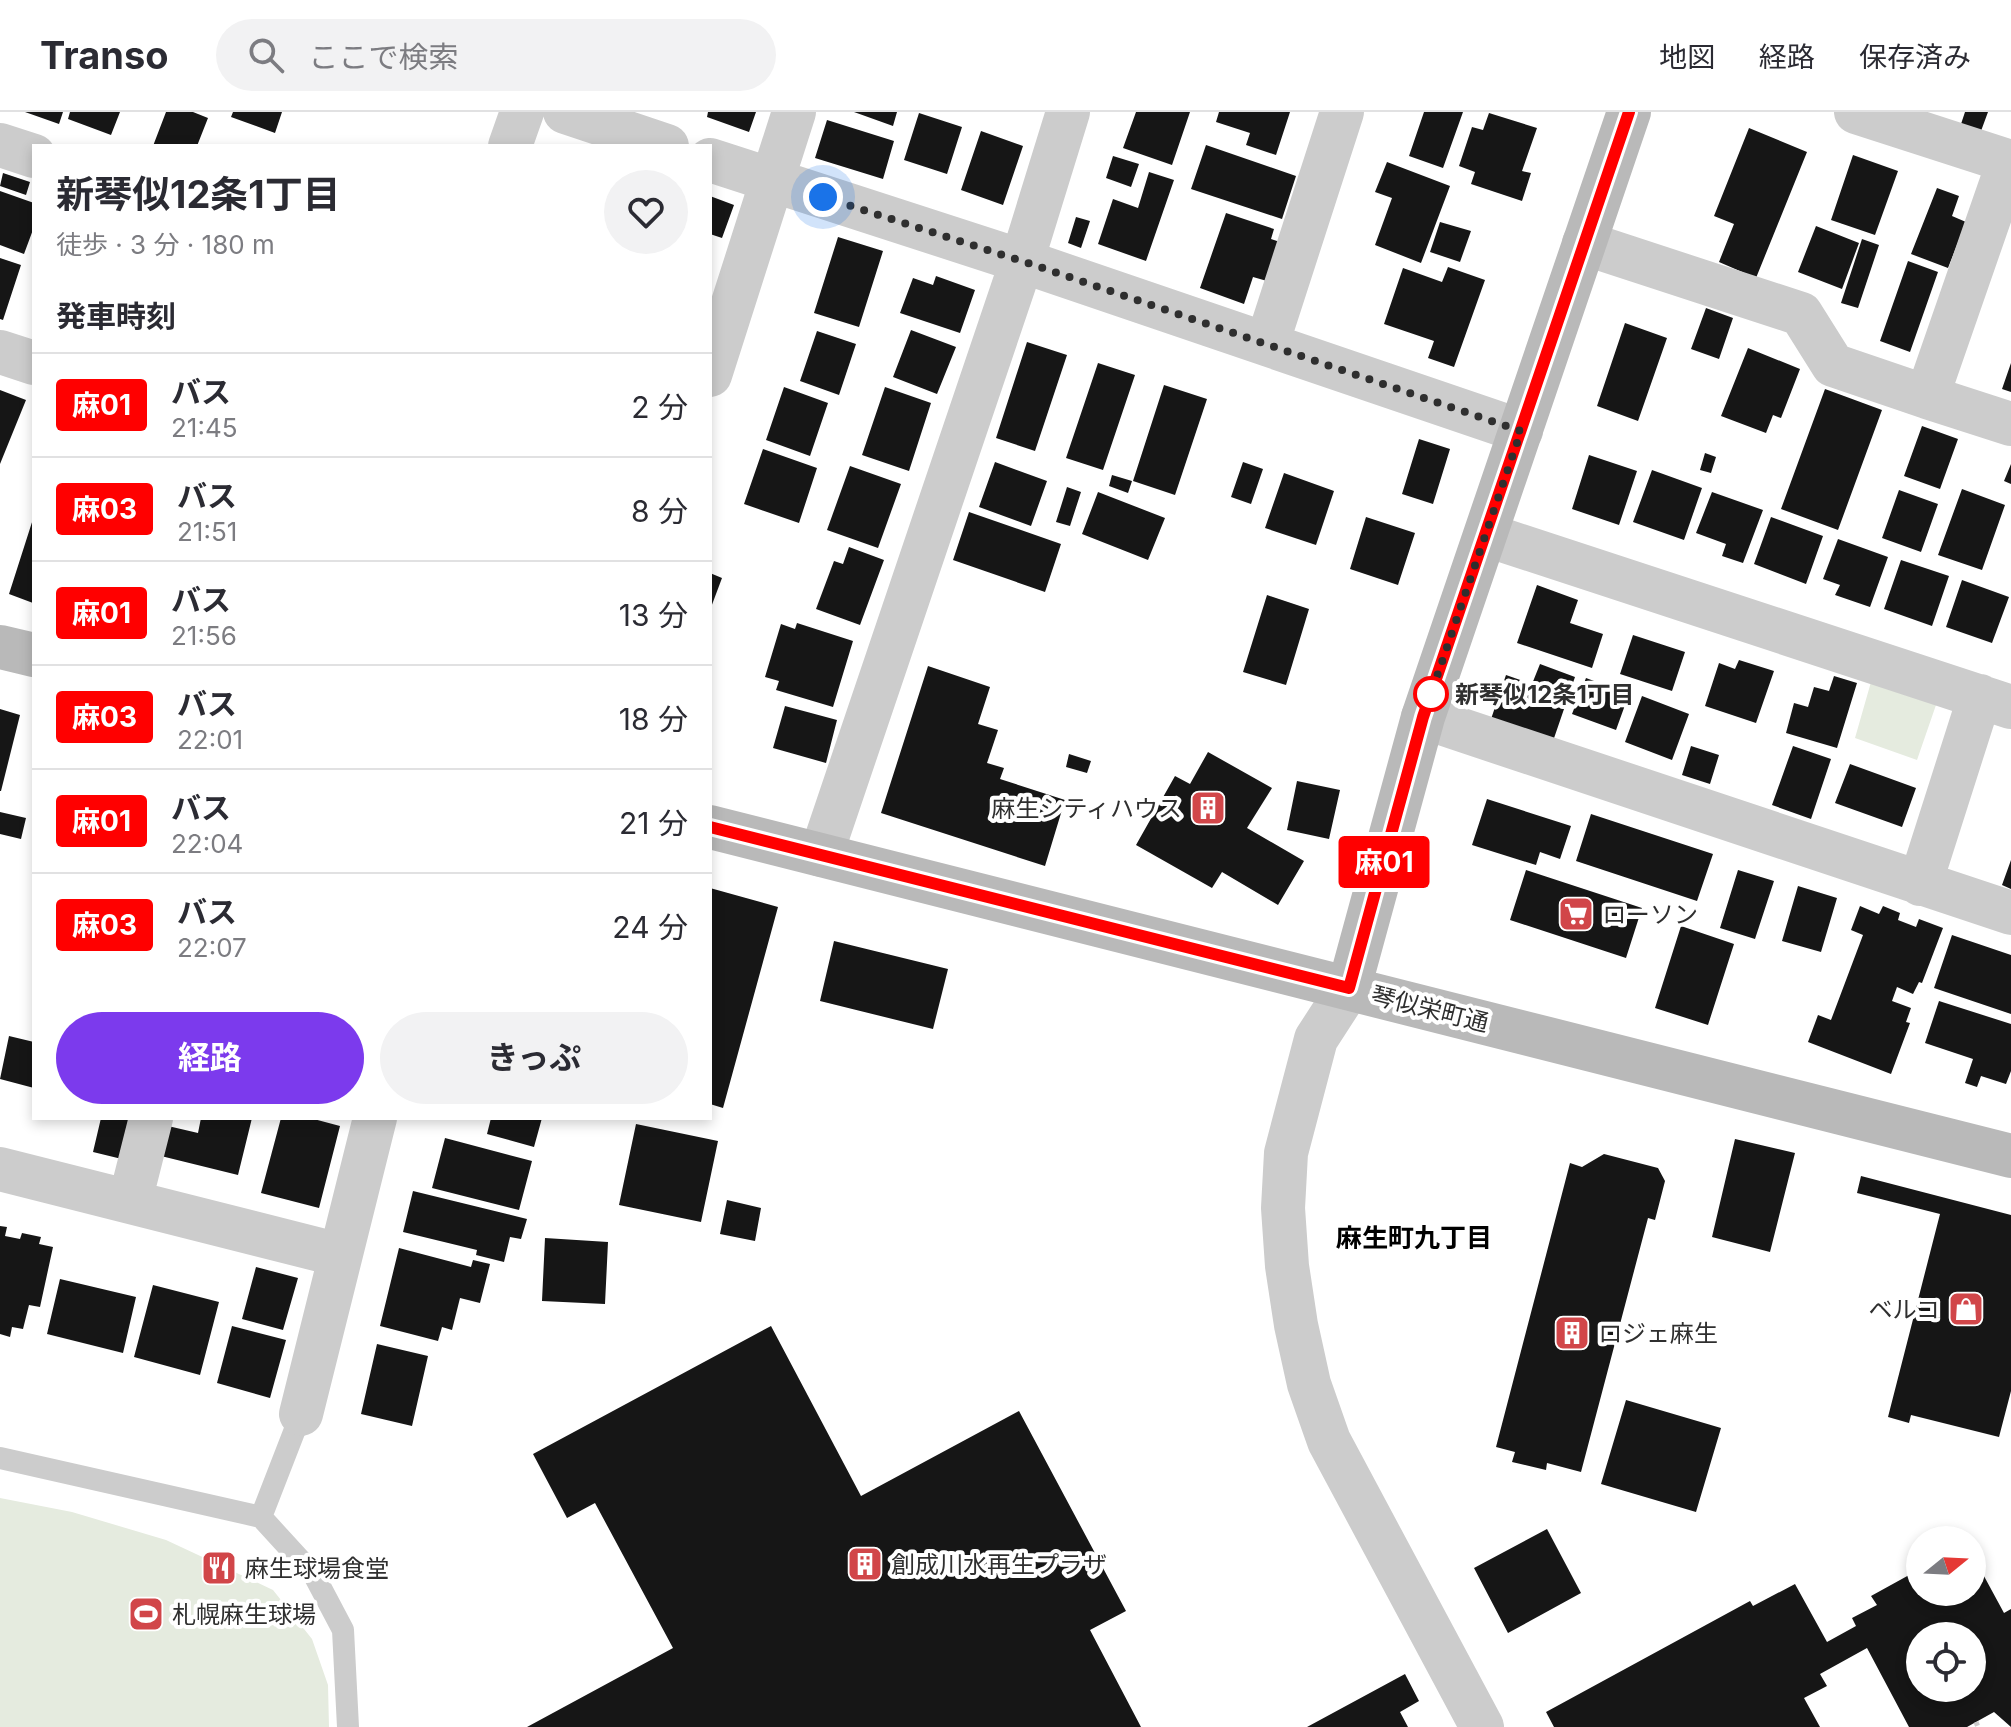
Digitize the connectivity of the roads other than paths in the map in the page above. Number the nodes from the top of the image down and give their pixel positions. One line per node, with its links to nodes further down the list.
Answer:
1 (522, 112): 8 (street)
2 (565, 112): 9 (street)
3 (794, 112): 14 (street)
4 (1068, 112): 16 (street)
5 (1342, 112): 17 (street)
6 (1629, 112): 15 (main road)
7 (1856, 112): 13 (street)
8 (511, 144)
9 (661, 144)
10 (0, 145): 11 (street)
11 (32, 155)
12 (712, 161): 14 (street)
13 (2010, 161): 21 (street)
14 (771, 181): 16 (street); 20 (street)
15 (1584, 243): 21 (street); 23 (main road)
16 (1022, 261): 17 (street); 30 (street)
17 (1267, 344): 23 (street)
18 (0, 352): 19 (street)
19 (32, 362)
20 (712, 369)
21 (1927, 397): 22 (street)
22 (2011, 424)
23 (1521, 431): 24 (main road)
24 (1487, 535): 27 (street); 28 (main road)
25 (0, 647): 26 (main road)
26 (32, 655)
27 (1995, 701): 31 (street)
28 (1423, 717): 31 (street); 33 (main road)
29 (712, 828): 30 (main road, 琴似栄町通)
30 (821, 855): 33 (main road, 琴似栄町通)
31 (1920, 884): 32 (street)
32 (2011, 913)
33 (1349, 988): 36 (main road, 琴似栄町通); 44 (street)
34 (150, 1120): 38 (street)
35 (374, 1120): 39 (street)
36 (2011, 1156)
37 (0, 1169): 38 (street)
38 (130, 1201): 39 (street)
39 (340, 1255): 40 (street)
40 (301, 1414): 42 (lane)
41 (0, 1458): 42 (lane)
42 (261, 1517): 43 (lane)
43 (348, 1727)
44 (1482, 1727)

